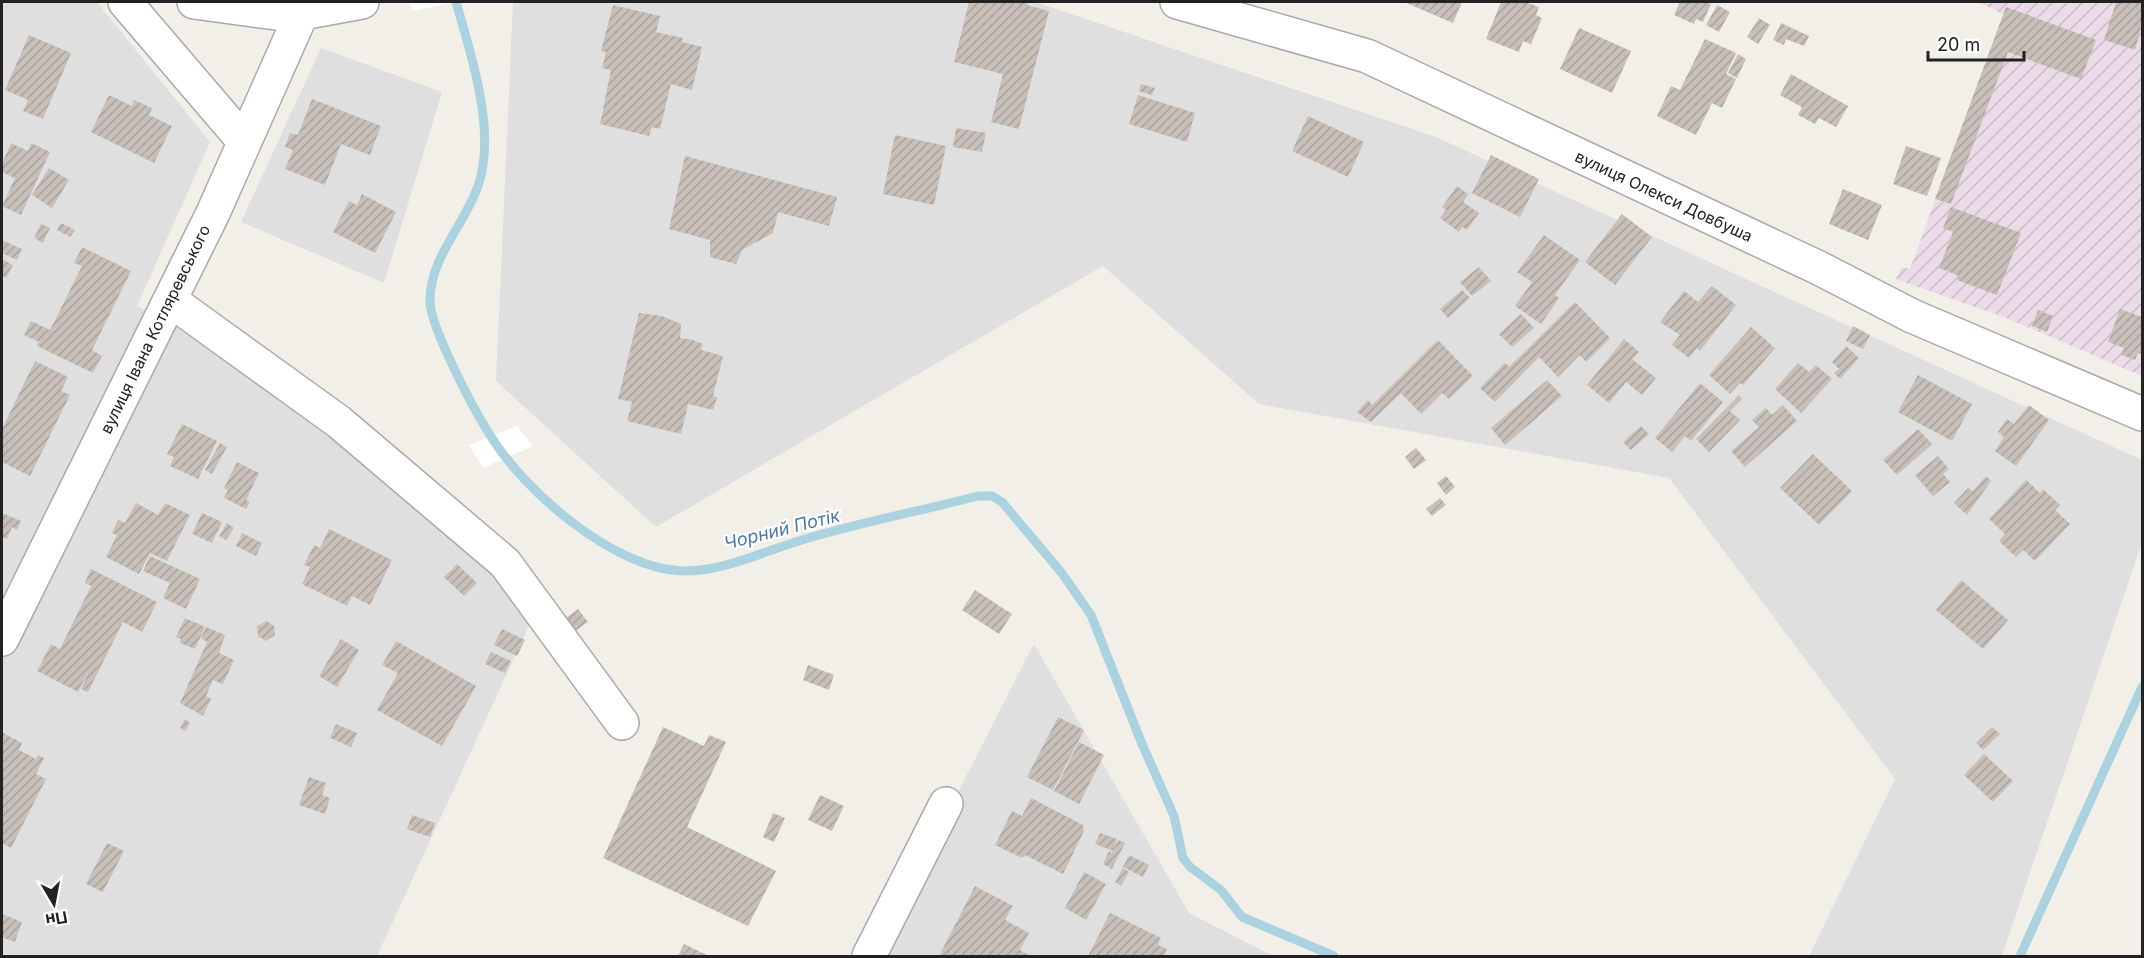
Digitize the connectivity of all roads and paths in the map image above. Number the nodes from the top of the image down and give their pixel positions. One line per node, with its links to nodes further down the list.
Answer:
1 (125, 2): 6 (street)
2 (194, 2): 5 (street)
3 (362, 2): 5 (street)
4 (1177, 2): 8 (street, вулиця Олекси Довбуша)
5 (301, 15): 6 (street, вулиця Івана Котляревського)
6 (243, 140): 7 (street, вулиця Івана Котляревського)
7 (170, 300): 9 (street, вулиця Івана Котляревського); 10 (street)
8 (2142, 414)
9 (2, 639)
10 (622, 723)
11 (946, 804): 12 (street)
12 (869, 957)

